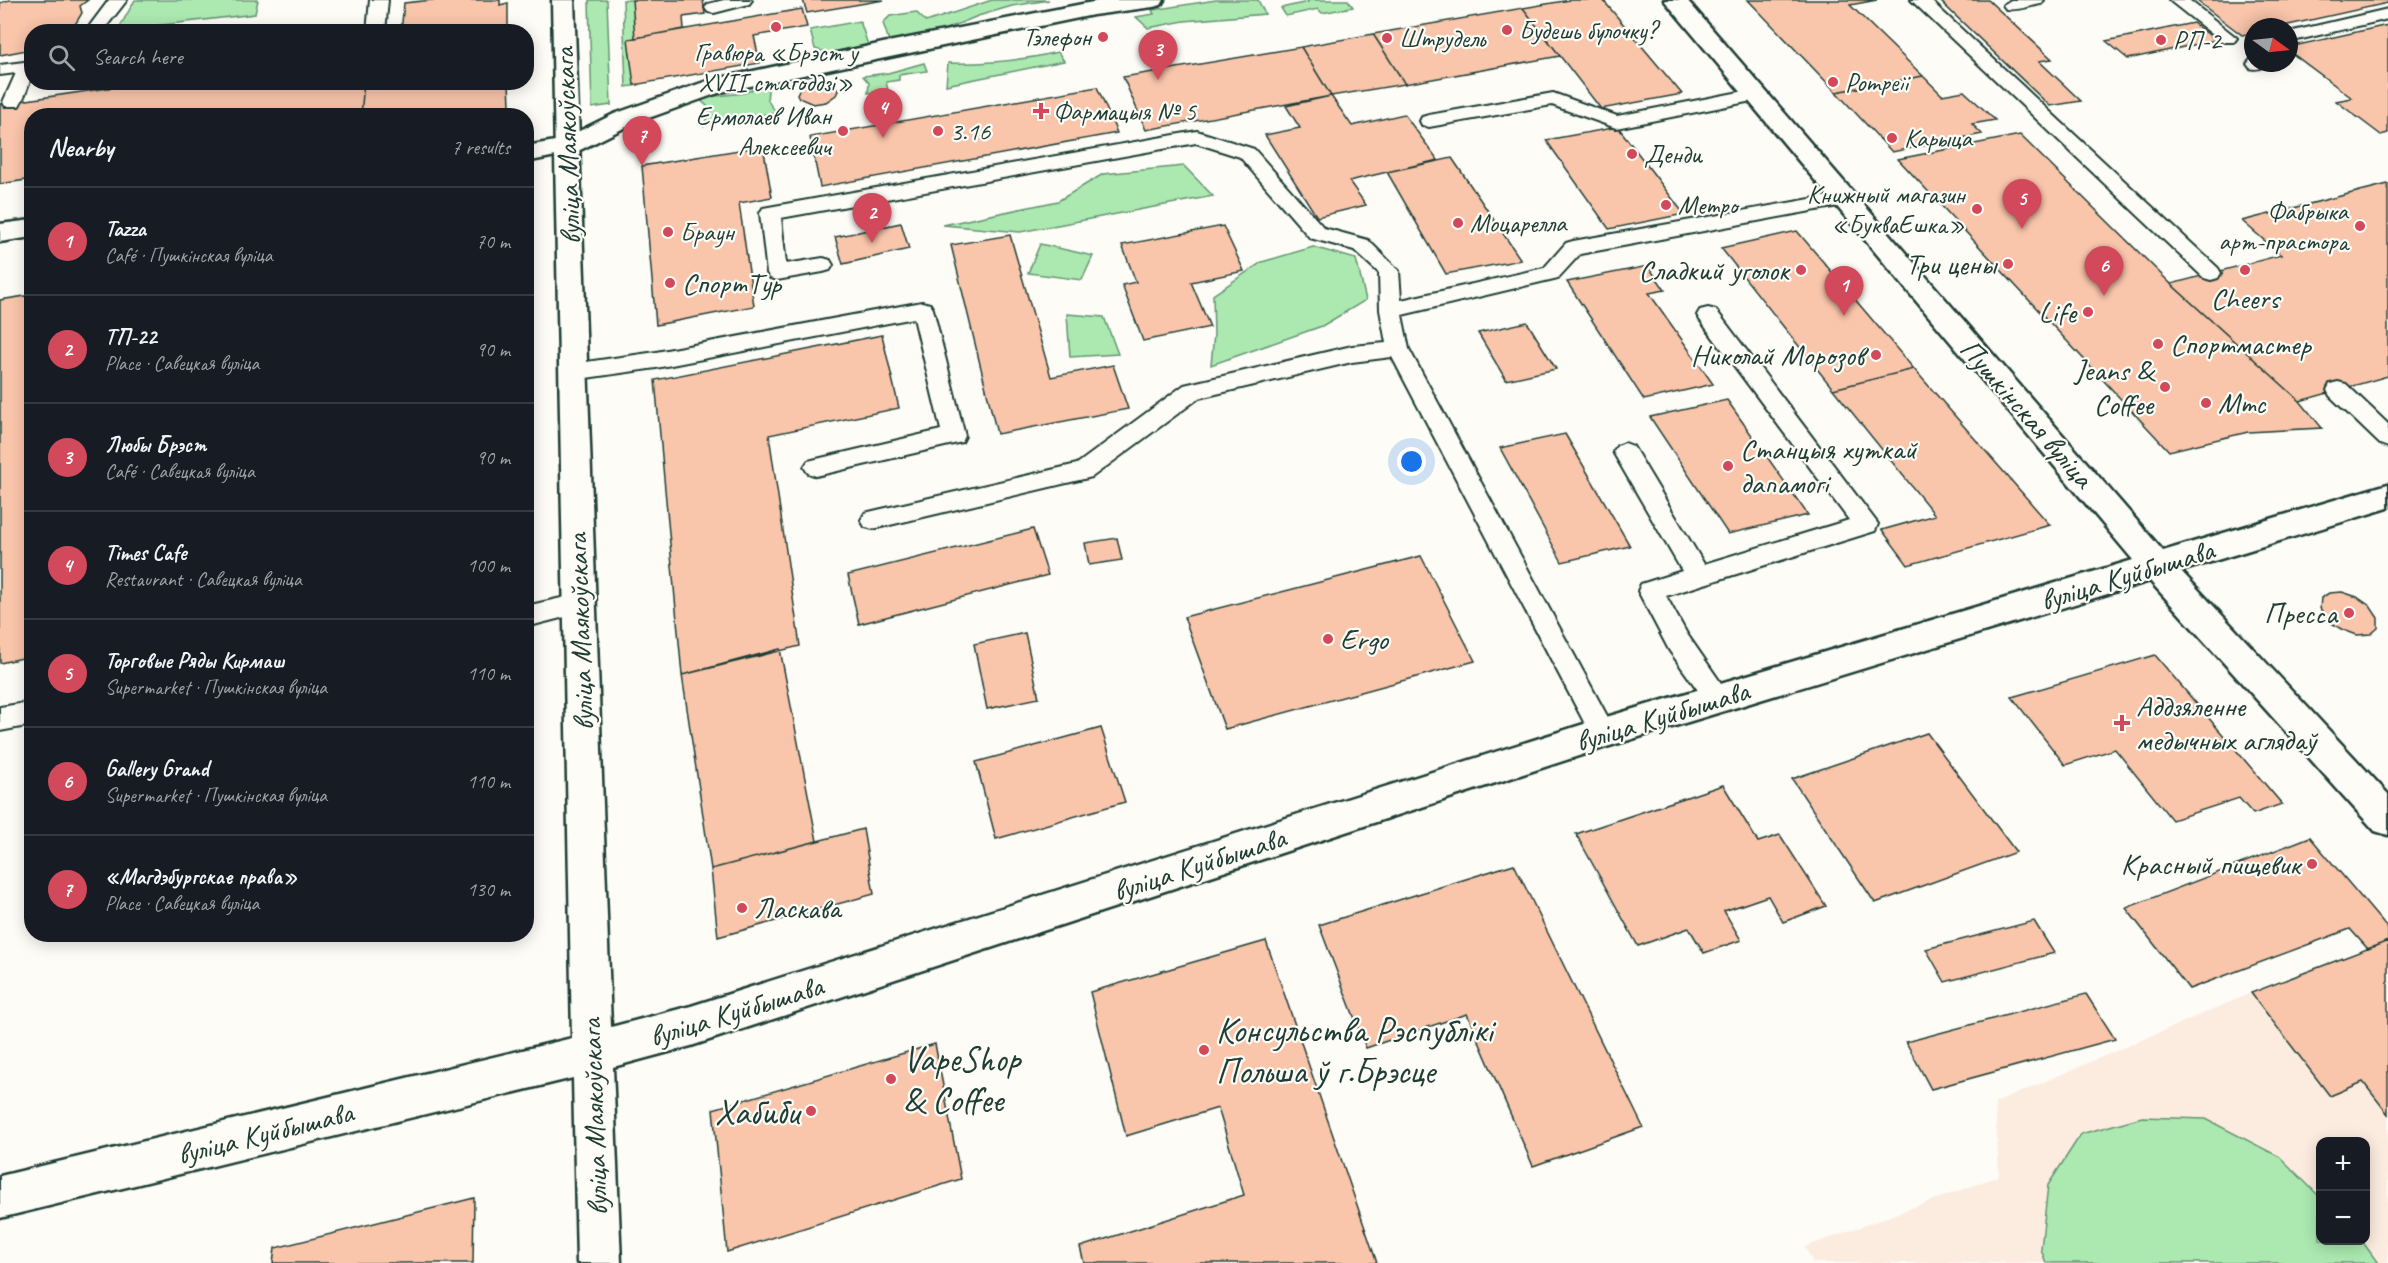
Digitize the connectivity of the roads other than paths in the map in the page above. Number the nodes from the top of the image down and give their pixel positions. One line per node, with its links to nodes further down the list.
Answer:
1 (118, 0): 13 (lane)
2 (379, 0): 14 (lane)
3 (563, 0): 23 (street, вуліца Маякоўскага)
4 (743, 0): 11 (lane)
5 (1153, 0): 23 (street)
6 (1675, 0): 20 (street, Пушкінская вуліца)
7 (1920, 0): 29 (lane)
8 (2035, 0): 10 (lane)
9 (2178, 0): 16 (lane)
10 (2012, 4)
11 (714, 8)
12 (2388, 14): 15 (lane)
13 (99, 24)
14 (377, 24)
15 (2298, 35)
16 (2228, 38)
17 (24, 67): 18 (lane)
18 (0, 70)
19 (24, 78): 21 (lane)
20 (1755, 95): 22 (lane); 25 (street, Пушкінская вуліца)
21 (12, 102)
22 (1429, 121)
23 (567, 147): 24 (street); 33 (street, вуліца Маякоўскага)
24 (534, 153)
25 (1844, 200): 30 (lane); 40 (street, Пушкінская вуліца)
26 (24, 229): 27 (street)
27 (0, 233)
28 (823, 265): 30 (lane)
29 (2211, 273)
30 (1391, 310): 32 (lane)
31 (1708, 315): 41 (lane)
32 (1398, 349): 39 (lane); 47 (lane)
33 (572, 372): 37 (lane); 42 (street, вуліца Маякоўскага)
34 (2338, 390): 35 (lane)
35 (2388, 438)
36 (1625, 452): 41 (lane)
37 (816, 467)
38 (2388, 496): 40 (street, вуліца Куйбышава)
39 (873, 520)
40 (2157, 565): 44 (street, вуліца Куйбышава); 48 (street, Пушкінская вуліца)
41 (1698, 576): 44 (lane)
42 (579, 604): 43 (lane); 49 (street, вуліца Маякоўскага)
43 (534, 615)
44 (1719, 699): 47 (street, вуліца Куйбышава)
45 (24, 714): 46 (lane)
46 (0, 719)
47 (1603, 733): 49 (street, вуліца Куйбышава)
48 (2388, 819)
49 (591, 1054): 50 (street, вуліца Куйбышава); 51 (street, вуліца Маякоўскага)
50 (0, 1197)
51 (599, 1263)

